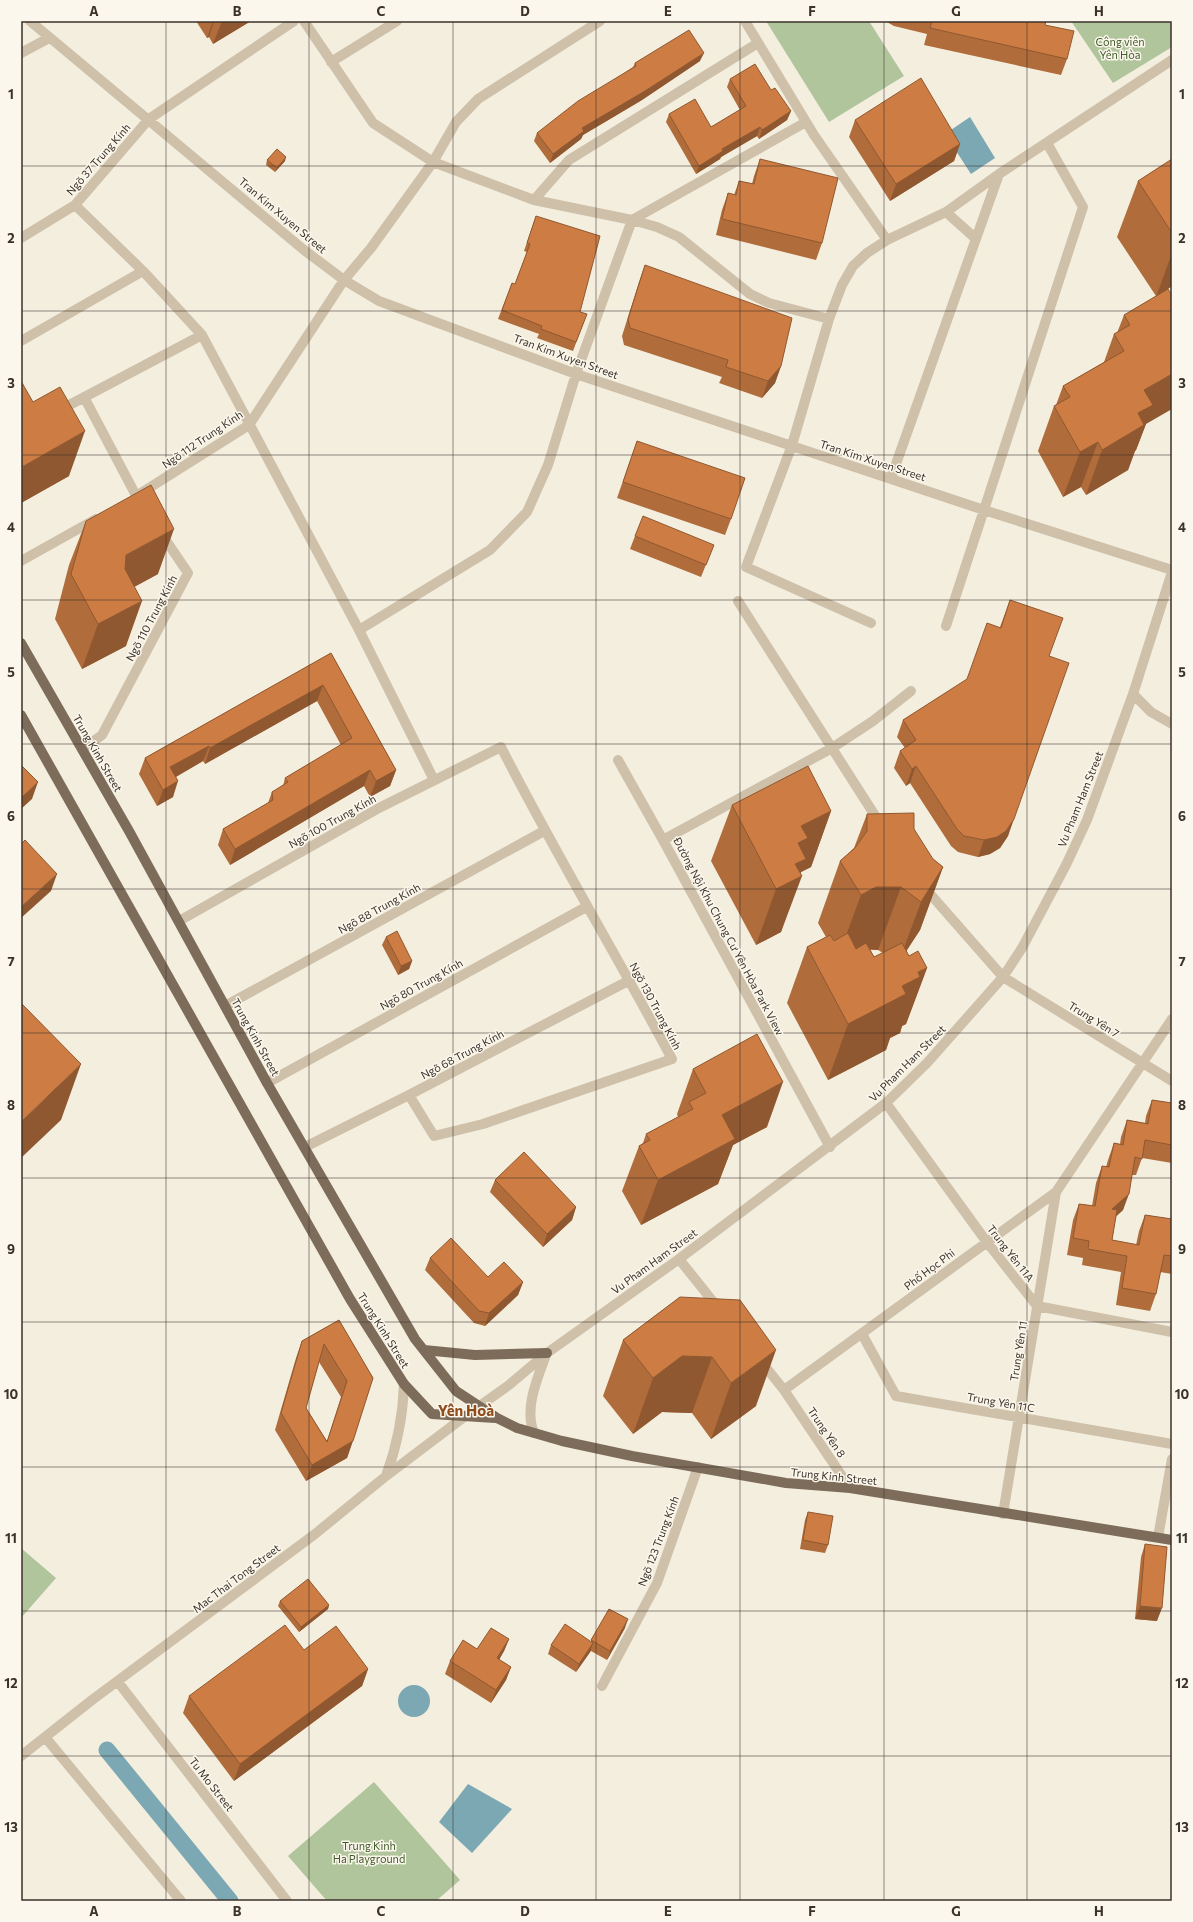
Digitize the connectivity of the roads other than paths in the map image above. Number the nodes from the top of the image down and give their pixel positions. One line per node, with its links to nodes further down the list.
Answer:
1 (30, 21): 7 (street, Tran Kim Xuyen Street)
2 (294, 21): 12 (street, Ngõ 37 Trung Kính)
3 (304, 21): 11 (street)
4 (398, 21): 11 (street)
5 (600, 21): 15 (street, Ngõ 112 Trung Kính)
6 (745, 21): 8 (street)
7 (49, 38): 9 (street); 12 (street, Tran Kim Xuyen Street)
8 (758, 43): 13 (street); 17 (street)
9 (21, 53)
10 (1172, 60): 14 (street)
11 (331, 62): 15 (street)
12 (149, 119): 18 (street, Ngõ 37 Trung Kính); 25 (street, Tran Kim Xuyen Street)
13 (806, 122): 20 (street); 23 (street)
14 (1047, 143): 16 (street); 36 (street)
15 (433, 162): 17 (street); 25 (street, Ngõ 112 Trung Kính)
16 (999, 174): 19 (street); 22 (street)
17 (534, 200): 20 (street)
18 (75, 205): 21 (street, Ngõ 37 Trung Kính); 24 (street)
19 (946, 212): 22 (street); 23 (street)
20 (632, 220): 26 (street); 29 (street)
21 (21, 238)
22 (975, 238): 34 (street)
23 (887, 240): 26 (street)
24 (143, 271): 27 (street); 28 (street)
25 (344, 280): 29 (street, Tran Kim Xuyen Street); 32 (street, Ngõ 112 Trung Kính)
26 (829, 320): 33 (street)
27 (202, 335): 30 (street); 32 (street)
28 (21, 341)
29 (576, 374): 33 (street, Tran Kim Xuyen Street); 43 (street)
30 (84, 397): 31 (street); 35 (street, Ngõ 110 Trung Kính)
31 (50, 416)
32 (249, 425): 35 (street, Ngõ 112 Trung Kính); 43 (street)
33 (792, 446): 34 (street, Tran Kim Xuyen Street); 41 (street)
34 (891, 478): 36 (street, Tran Kim Xuyen Street)
35 (132, 498): 51 (street, Ngõ 110 Trung Kính)
36 (984, 510): 39 (street, Tran Kim Xuyen Street); 42 (street)
37 (108, 512): 38 (street)
38 (21, 562)
39 (1172, 571): 46 (street, Vu Pham Ham Street)
40 (738, 601): 50 (street)
41 (871, 623)
42 (946, 626)
43 (359, 630): 53 (street)
44 (21, 644): 51 (main road, Trung Kinh Street)
45 (911, 692): 50 (street, Đường Nội Khu Chung Cư Yên Hòa Park View)
46 (1133, 694): 48 (street); 60 (street, Vu Pham Ham Street)
47 (21, 715): 81 (main road, Trung Kinh Street)
48 (1172, 724)
49 (500, 747): 53 (street, Ngõ 100 Trung Kính); 54 (street, Ngõ 130 Trung Kính)
50 (832, 748): 55 (street); 56 (street, Đường Nội Khu Chung Cư Yên Hòa Park View)
51 (83, 749): 59 (main road, Trung Kinh Street)
52 (618, 760): 56 (street)
53 (434, 780): 59 (street, Ngõ 100 Trung Kính)
54 (544, 831): 58 (street, Ngõ 130 Trung Kính); 62 (street, Ngõ 88 Trung Kính)
55 (885, 832)
56 (663, 840): 70 (street, Đường Nội Khu Chung Cư Yên Hòa Park View)
57 (919, 882): 60 (street)
58 (586, 907): 61 (street, Ngõ 130 Trung Kính); 66 (street, Ngõ 80 Trung Kính)
59 (179, 921): 62 (main road, Trung Kinh Street)
60 (1003, 977): 64 (street, Trung Yên 7); 68 (street, Vu Pham Ham Street)
61 (630, 980): 67 (street, Ngõ 68 Trung Kính); 67 (street, Ngõ 130 Trung Kính)
62 (225, 1006): 66 (main road, Trung Kinh Street)
63 (1172, 1019): 64 (street, Phố Học Phi)
64 (1142, 1062): 65 (street, Trung Yên 7); 71 (street, Phố Học Phi)
65 (1172, 1081)
66 (267, 1083): 69 (main road, Trung Kinh Street)
67 (409, 1095): 69 (street, Ngõ 68 Trung Kính)
68 (886, 1103): 70 (street, Vu Pham Ham Street); 72 (street, Trung Yên 11A)
69 (305, 1147): 78 (main road, Trung Kinh Street)
70 (830, 1147): 73 (street, Vu Pham Ham Street)
71 (1056, 1192): 72 (street, Phố Học Phi); 74 (street, Trung Yên 11)
72 (986, 1241): 74 (street, Trung Yên 11A); 77 (street, Phố Học Phi)
73 (679, 1259): 75 (street); 79 (street, Vu Pham Ham Street)
74 (1037, 1306): 76 (street); 85 (street, Trung Yên 11)
75 (727, 1318)
76 (1172, 1332)
77 (862, 1334): 82 (street, Phố Học Phi); 85 (street, Trung Yên 11C)
78 (424, 1350): 79 (main road); 83 (main road, Trung Kinh Street)
79 (547, 1354): 83 (street, Vu Pham Ham Street); 87 (street)
80 (755, 1354): 82 (street)
81 (404, 1384): 84 (main road, Trung Kinh Street); 91 (street)
82 (784, 1390): 92 (street, Trung Yên 8)
83 (478, 1406): 84 (street, Vu Pham Ham Street); 86 (main road, Trung Kinh Street)
84 (464, 1417): 86 (main road, Trung Kinh Street); 91 (street, Mac Thai Tong Street)
85 (1019, 1417): 88 (street, Trung Yên 11C); 93 (street, Trung Yên 11)
86 (497, 1418): 87 (main road, Trung Kinh Street)
87 (534, 1433): 90 (main road, Trung Kinh Street)
88 (1172, 1444)
89 (1172, 1459): 94 (street)
90 (698, 1467): 92 (main road, Trung Kinh Street); 97 (street, Ngõ 123 Trung Kính)
91 (386, 1476): 96 (street, Mac Thai Tong Street)
92 (850, 1488): 93 (main road, Trung Kinh Street)
93 (1003, 1514): 94 (main road, Trung Kinh Street)
94 (1158, 1537): 95 (main road, Trung Kinh Street)
95 (1172, 1540)
96 (118, 1682): 98 (street, Mac Thai Tong Street); 101 (street, Tu Mo Street)
97 (602, 1686)
98 (45, 1738): 99 (street, Mac Thai Tong Street); 100 (street)
99 (21, 1756)
100 (181, 1901)
101 (287, 1901)

